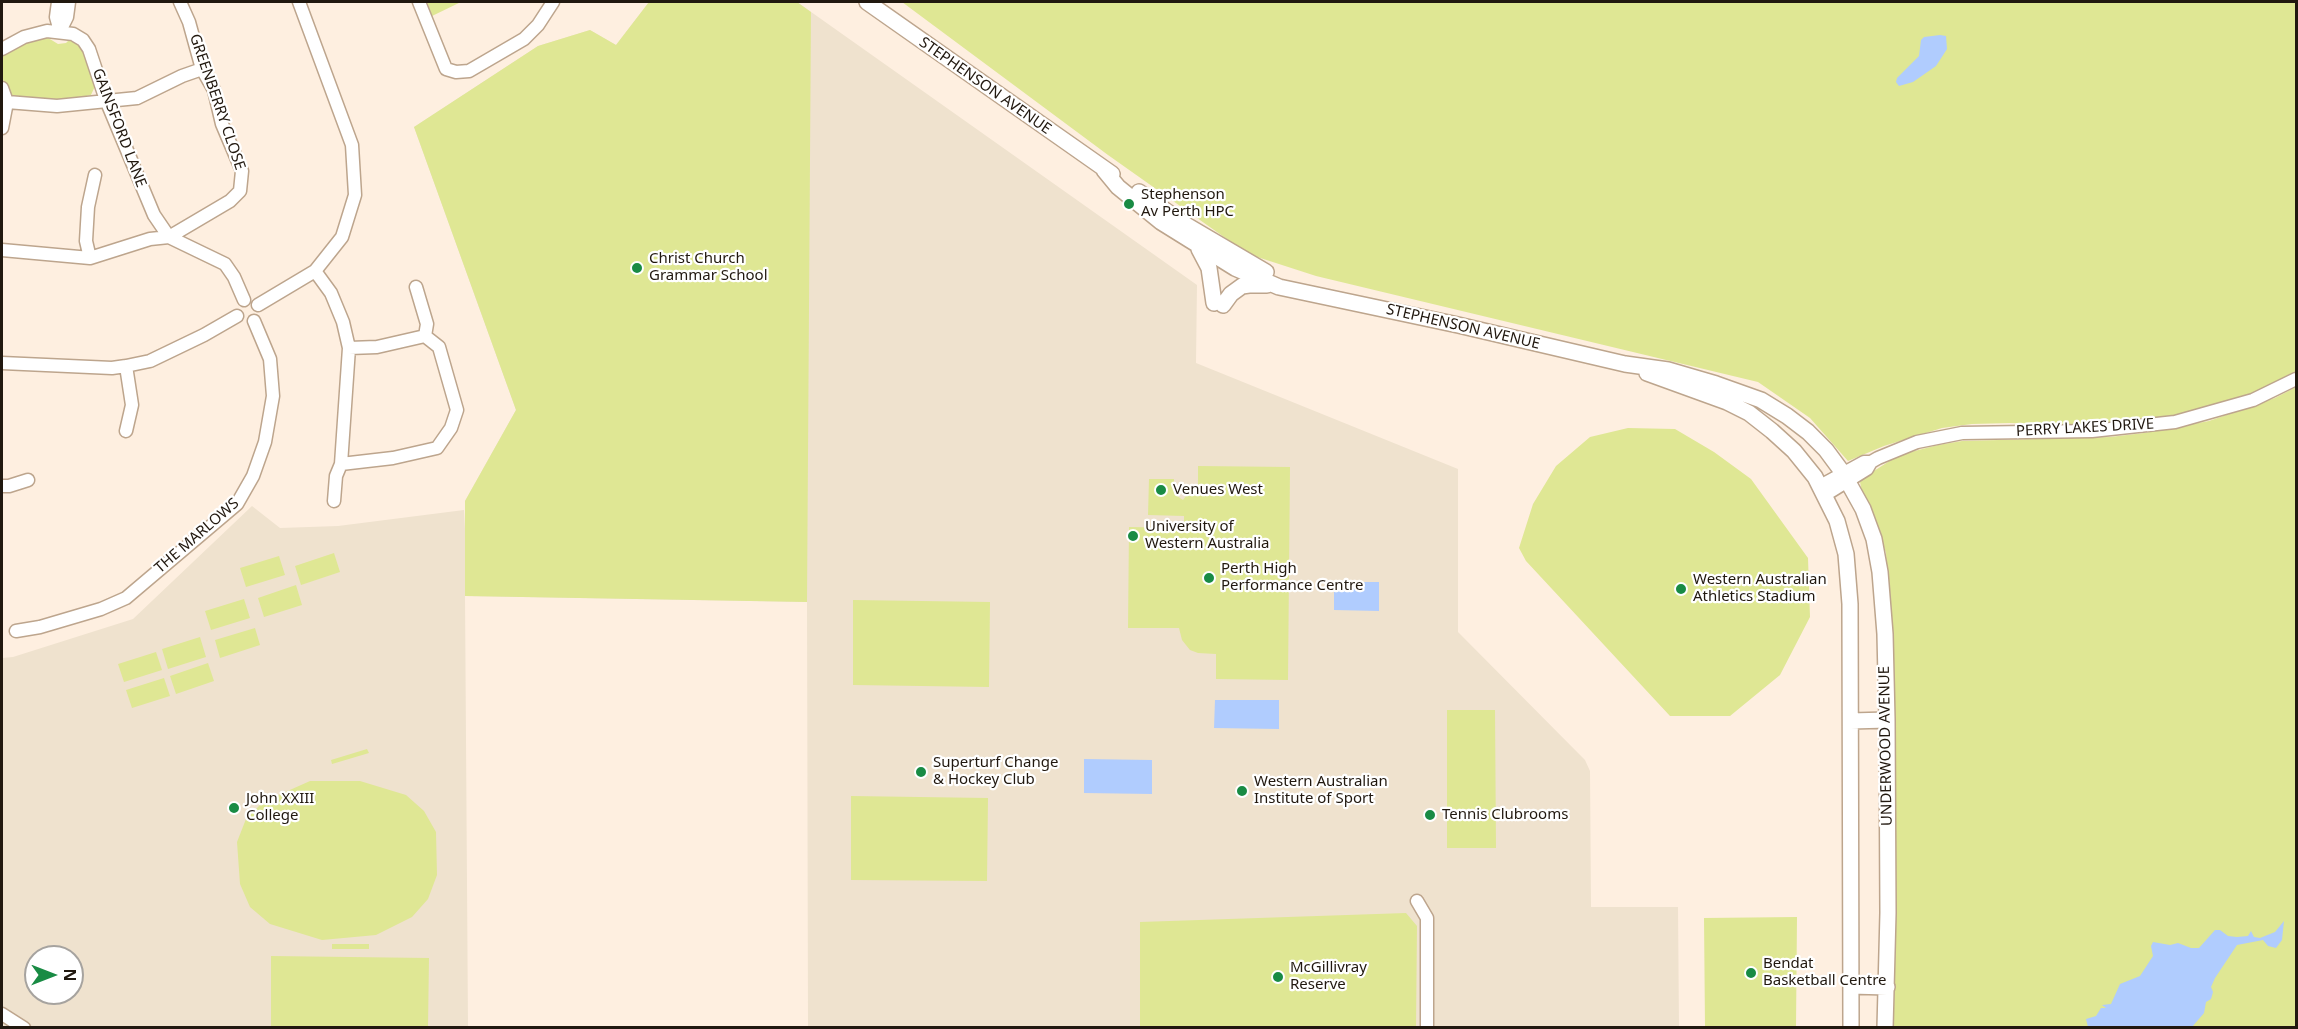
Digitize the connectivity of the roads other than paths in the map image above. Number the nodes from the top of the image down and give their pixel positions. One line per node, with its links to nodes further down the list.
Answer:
1 (58, 2): 8 (street)
2 (69, 2): 8 (street)
3 (180, 2): 10 (street, GREENBERRY CLOSE)
4 (299, 2): 21 (street)
5 (419, 2): 6 (street)
6 (553, 2)
7 (867, 2): 15 (main road, STEPHENSON AVENUE)
8 (60, 31): 9 (street); 12 (street, GAINSFORD LANE)
9 (2, 50)
10 (202, 69): 12 (street); 17 (street, GREENBERRY CLOSE)
11 (2, 88): 13 (street)
12 (106, 100): 13 (street); 17 (street, GAINSFORD LANE)
13 (8, 102): 14 (street)
14 (2, 128)
15 (1104, 170): 18 (main road, STEPHENSON AVENUE); 24 (main road, STEPHENSON AVENUE)
16 (95, 175): 20 (street)
17 (169, 237): 20 (street); 25 (street)
18 (1197, 246): 23 (main road, STEPHENSON AVENUE); 23 (main road)
19 (2, 250): 20 (street)
20 (90, 258)
21 (315, 271): 26 (street); 30 (street)
22 (416, 287): 29 (street)
23 (1279, 287): 24 (main road, STEPHENSON AVENUE)
24 (1300, 290): 32 (main road, STEPHENSON AVENUE)
25 (244, 300): 26 (street); 27 (street)
26 (258, 305): 28 (street)
27 (237, 316): 28 (street); 33 (street)
28 (254, 321): 42 (street, THE MARLOWS)
29 (425, 336): 30 (street); 36 (street)
30 (349, 348): 36 (street)
31 (2, 363): 33 (street)
32 (1625, 364): 37 (main road, STEPHENSON AVENUE); 40 (main road, STEPHENSON AVENUE)
33 (126, 366): 35 (street)
34 (2296, 379): 37 (street, PERRY LAKES DRIVE)
35 (126, 431)
36 (341, 464): 41 (street)
37 (1846, 477): 40 (street, PERRY LAKES DRIVE); 43 (main road, UNDERWOOD AVENUE)
38 (28, 480): 39 (street)
39 (2, 486)
40 (1823, 490): 44 (main road)
41 (334, 501)
42 (16, 631)
43 (1887, 720): 44 (main road); 47 (main road, UNDERWOOD AVENUE)
44 (1851, 721): 46 (main road)
45 (1418, 901): 50 (street)
46 (1851, 986): 47 (main road); 51 (main road)
47 (1887, 987): 52 (main road, UNDERWOOD AVENUE)
48 (2, 1014): 49 (street)
49 (24, 1028)
50 (1427, 1028)
51 (1851, 1028)
52 (1885, 1028)

